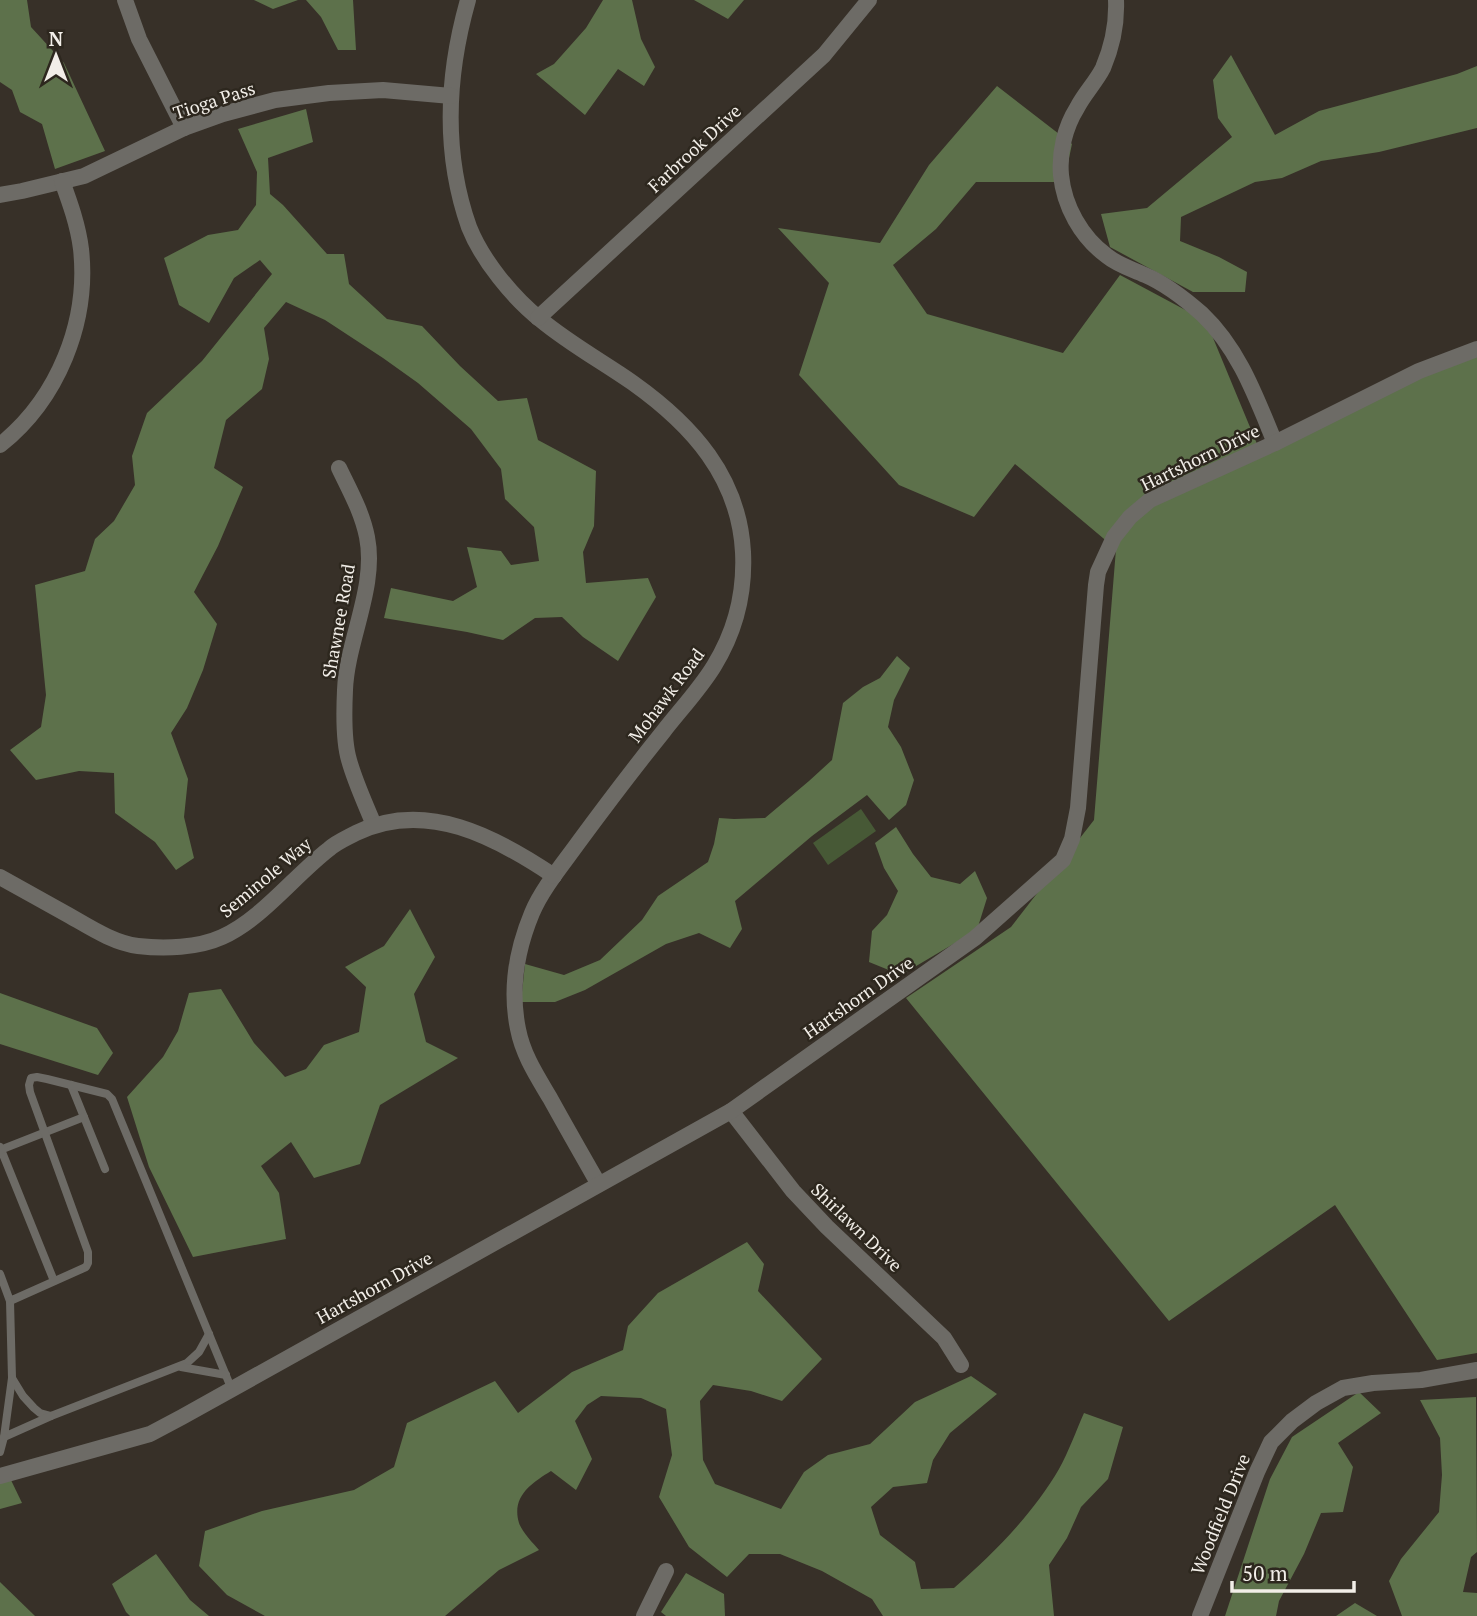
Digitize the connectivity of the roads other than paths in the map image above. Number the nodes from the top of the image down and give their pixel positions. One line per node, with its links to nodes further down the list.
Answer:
1 (125, 0): 6 (street)
2 (468, 0): 5 (street, Mohawk Road)
3 (869, 0): 9 (street, Farbrook Drive)
4 (1115, 0): 11 (street)
5 (451, 96): 6 (street, Tioga Pass); 9 (street, Mohawk Road)
6 (184, 128): 7 (street, Tioga Pass)
7 (62, 181): 8 (street, Tioga Pass); 12 (street)
8 (0, 195)
9 (538, 318): 15 (street, Mohawk Road)
10 (1477, 349): 11 (street, Hartshorn Drive)
11 (1275, 443): 18 (street, Hartshorn Drive)
12 (0, 445)
13 (339, 468): 14 (street, Shawnee Road)
14 (373, 825): 15 (street, Seminole Way); 16 (street, Seminole Way)
15 (554, 876): 23 (street, Mohawk Road)
16 (0, 877)
17 (71, 1085): 19 (lane); 20 (lane); 27 (lane)
18 (730, 1111): 23 (street, Hartshorn Drive); 28 (street, Shirlawn Drive)
19 (84, 1117): 20 (lane); 22 (lane)
20 (45, 1133): 21 (lane); 25 (lane)
21 (0, 1149): 25 (lane)
22 (106, 1169)
23 (598, 1183): 32 (street, Hartshorn Drive)
24 (0, 1274): 26 (lane)
25 (54, 1281): 26 (lane)
26 (10, 1301): 31 (lane)
27 (209, 1334): 29 (lane); 32 (lane)
28 (961, 1365)
29 (178, 1366): 32 (lane); 33 (lane)
30 (1477, 1370): 39 (street, Woodfield Drive)
31 (12, 1378): 33 (lane); 34 (lane)
32 (229, 1382): 36 (street, Hartshorn Drive)
33 (51, 1416): 34 (lane)
34 (4, 1437): 35 (lane)
35 (0, 1452)
36 (0, 1476)
37 (666, 1572): 38 (street)
38 (644, 1616)
39 (1200, 1616)

